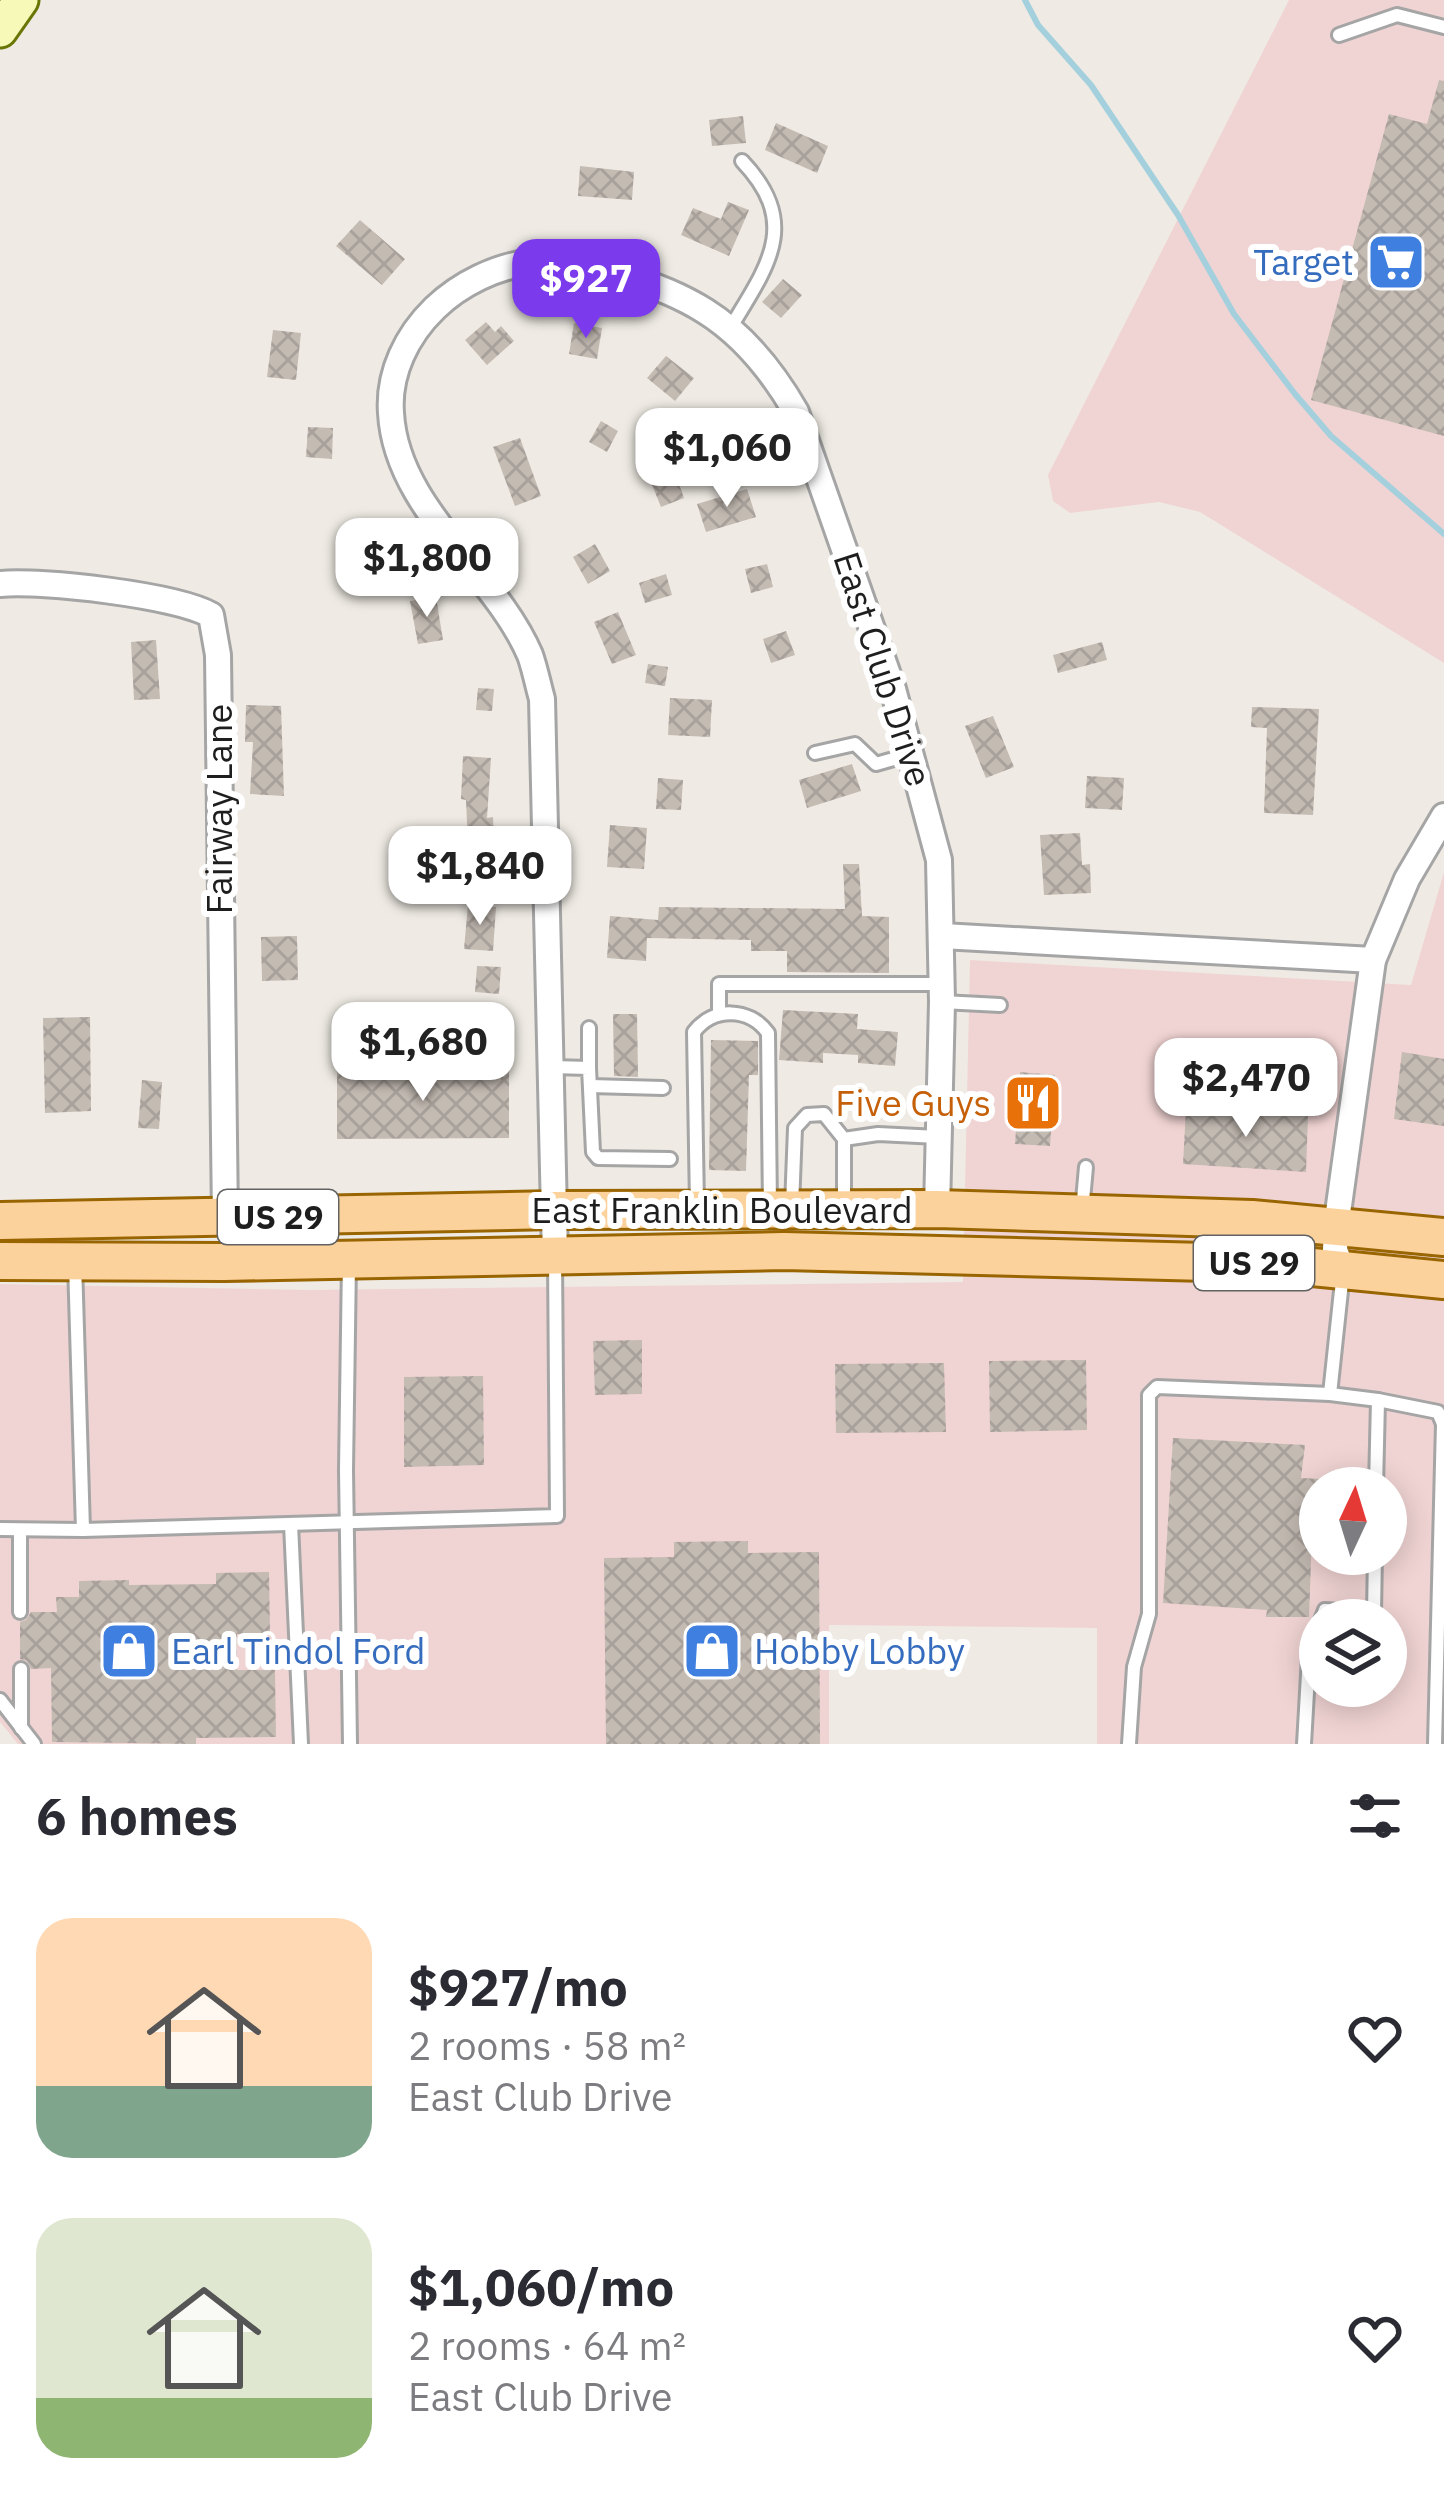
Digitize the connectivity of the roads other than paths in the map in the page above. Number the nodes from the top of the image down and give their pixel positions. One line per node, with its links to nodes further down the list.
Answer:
1 (21, 0): 3 (main road)
2 (1444, 27): 4 (lane)
3 (0, 30)
4 (1340, 35)
5 (742, 161): 6 (lane)
6 (729, 330): 9 (street, East Club Drive); 17 (street, East Club Drive)
7 (0, 584): 31 (street, Fairway Lane)
8 (815, 753): 9 (lane)
9 (913, 754): 11 (street, East Club Drive)
10 (1444, 816): 12 (street)
11 (942, 937): 12 (street); 13 (street, East Club Drive)
12 (1373, 960): 33 (street)
13 (942, 993): 14 (lane); 15 (lane); 21 (street, East Club Drive)
14 (1000, 1005)
15 (719, 1014): 25 (lane); 26 (lane)
16 (589, 1028): 18 (lane)
17 (552, 1067): 18 (lane); 29 (street, East Club Drive)
18 (589, 1068): 19 (lane)
19 (590, 1086): 20 (lane); 23 (lane)
20 (663, 1088)
21 (940, 1137): 22 (lane); 28 (street, East Club Drive)
22 (844, 1139): 26 (lane); 27 (lane)
23 (670, 1159)
24 (1086, 1167): 30 (lane)
25 (697, 1209): 26 (main road, East Franklin Boulevard / US 29); 29 (main road, East Franklin Boulevard / US 29)
26 (781, 1209): 27 (main road, East Franklin Boulevard / US 29)
27 (844, 1209): 28 (main road, East Franklin Boulevard / US 29)
28 (937, 1209): 30 (main road, East Franklin Boulevard / US 29)
29 (556, 1210): 31 (main road, East Franklin Boulevard / US 29); 35 (street, East Club Drive)
30 (1082, 1212): 33 (main road, East Franklin Boulevard / US 29)
31 (225, 1218): 32 (main road, East Franklin Boulevard / US 29)
32 (0, 1221)
33 (1336, 1228): 34 (main road, East Franklin Boulevard / US 29); 39 (street)
34 (1444, 1237)
35 (555, 1256): 36 (main road, East Franklin Boulevard / US 29); 39 (main road, East Franklin Boulevard / US 29); 44 (lane)
36 (349, 1260): 38 (main road, East Franklin Boulevard / US 29); 44 (lane)
37 (0, 1261): 38 (main road, East Franklin Boulevard / US 29)
38 (75, 1262): 48 (lane)
39 (1343, 1270): 40 (main road, East Franklin Boulevard / US 29); 41 (lane)
40 (1444, 1280)
41 (1330, 1394): 42 (lane); 57 (lane)
42 (1378, 1400): 43 (lane); 59 (lane)
43 (1376, 1467)
44 (347, 1523): 45 (lane); 56 (lane)
45 (291, 1524): 48 (lane); 55 (lane)
46 (0, 1529): 47 (lane)
47 (20, 1529): 48 (lane); 49 (lane)
48 (83, 1530)
49 (20, 1612)
50 (21, 1669): 53 (lane)
51 (0, 1700): 53 (lane)
52 (1306, 1707): 58 (lane)
53 (21, 1728): 54 (lane)
54 (34, 1744)
55 (301, 1744)
56 (350, 1744)
57 (1130, 1744)
58 (1304, 1744)
59 (1435, 1744)

